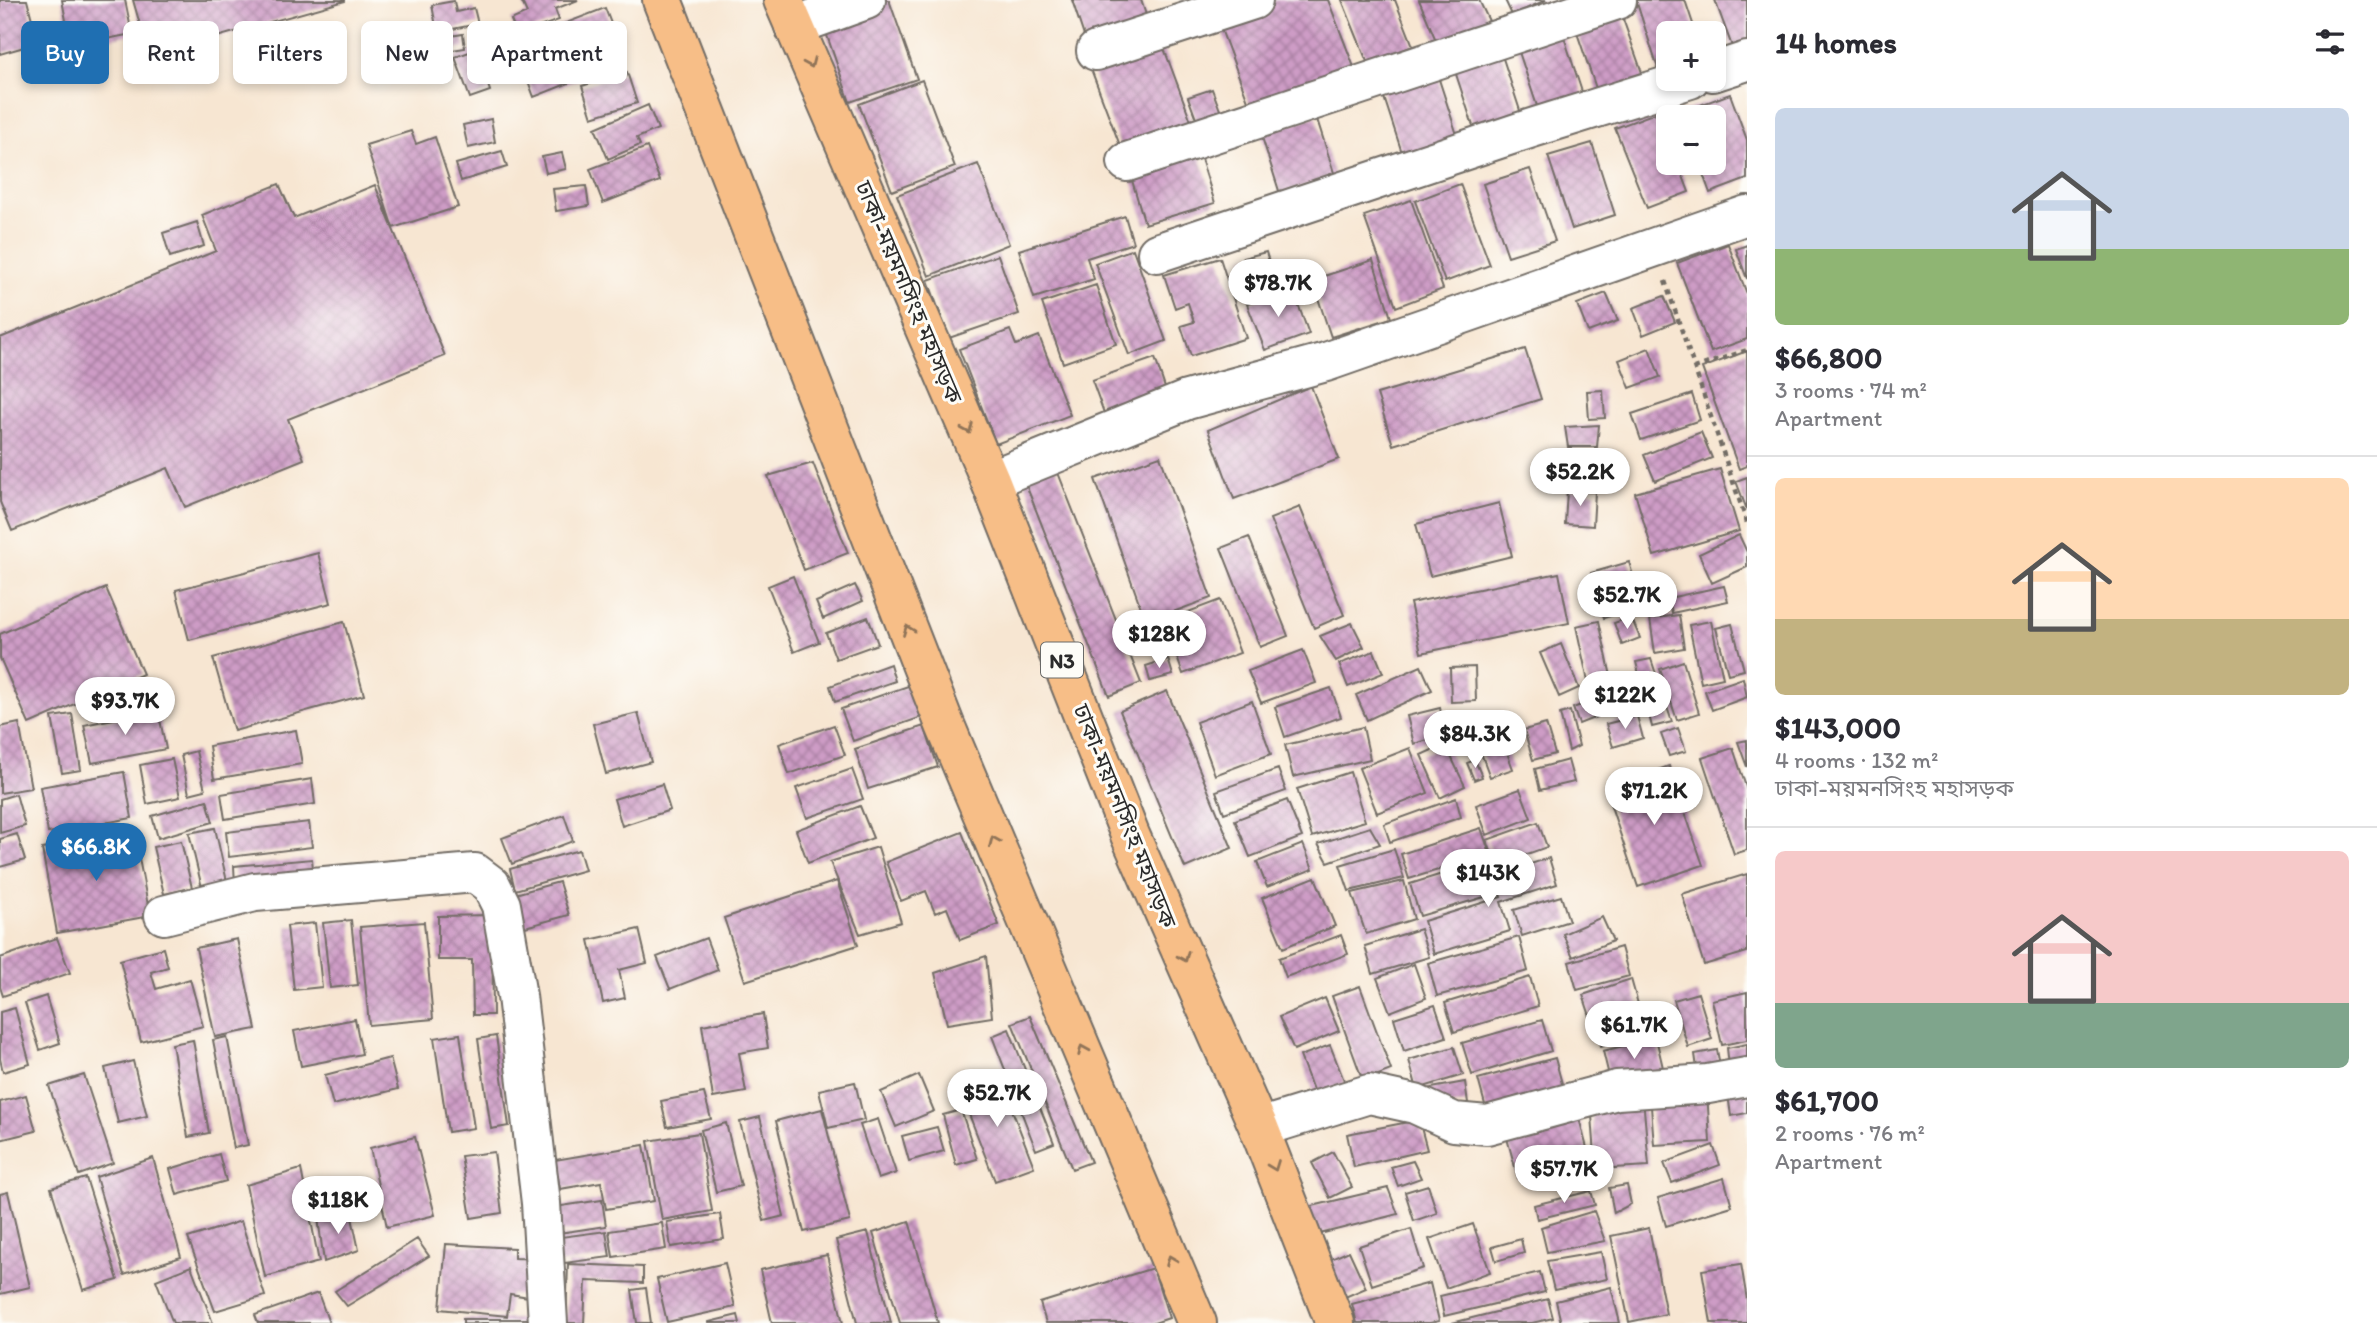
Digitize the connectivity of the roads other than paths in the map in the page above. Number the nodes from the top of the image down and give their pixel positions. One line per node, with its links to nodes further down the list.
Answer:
1 (662, 0): 18 (highway, one-way to 1)
2 (866, 0): 5 (street)
3 (1253, 0): 6 (street)
4 (1617, 0): 10 (street)
5 (789, 13): 13 (highway, ঢাকা-ময়মনসিংহ মহাসড়ক / N3, one-way to 13)
6 (1096, 51)
7 (1747, 61): 8 (street)
8 (1726, 68)
9 (1656, 90): 12 (street)
10 (1126, 162)
11 (1747, 215): 13 (street)
12 (1157, 253)
13 (990, 480): 16 (highway, ঢাকা-ময়মনসিংহ মহাসড়ক / N3, one-way to 16)
14 (164, 915): 17 (street)
15 (1747, 1077): 16 (street)
16 (1259, 1128): 19 (highway, ঢাকা-ময়মনসিংহ মহাসড়ক / N3, one-way to 19)
17 (548, 1323)
18 (1197, 1323)
19 (1335, 1323)

